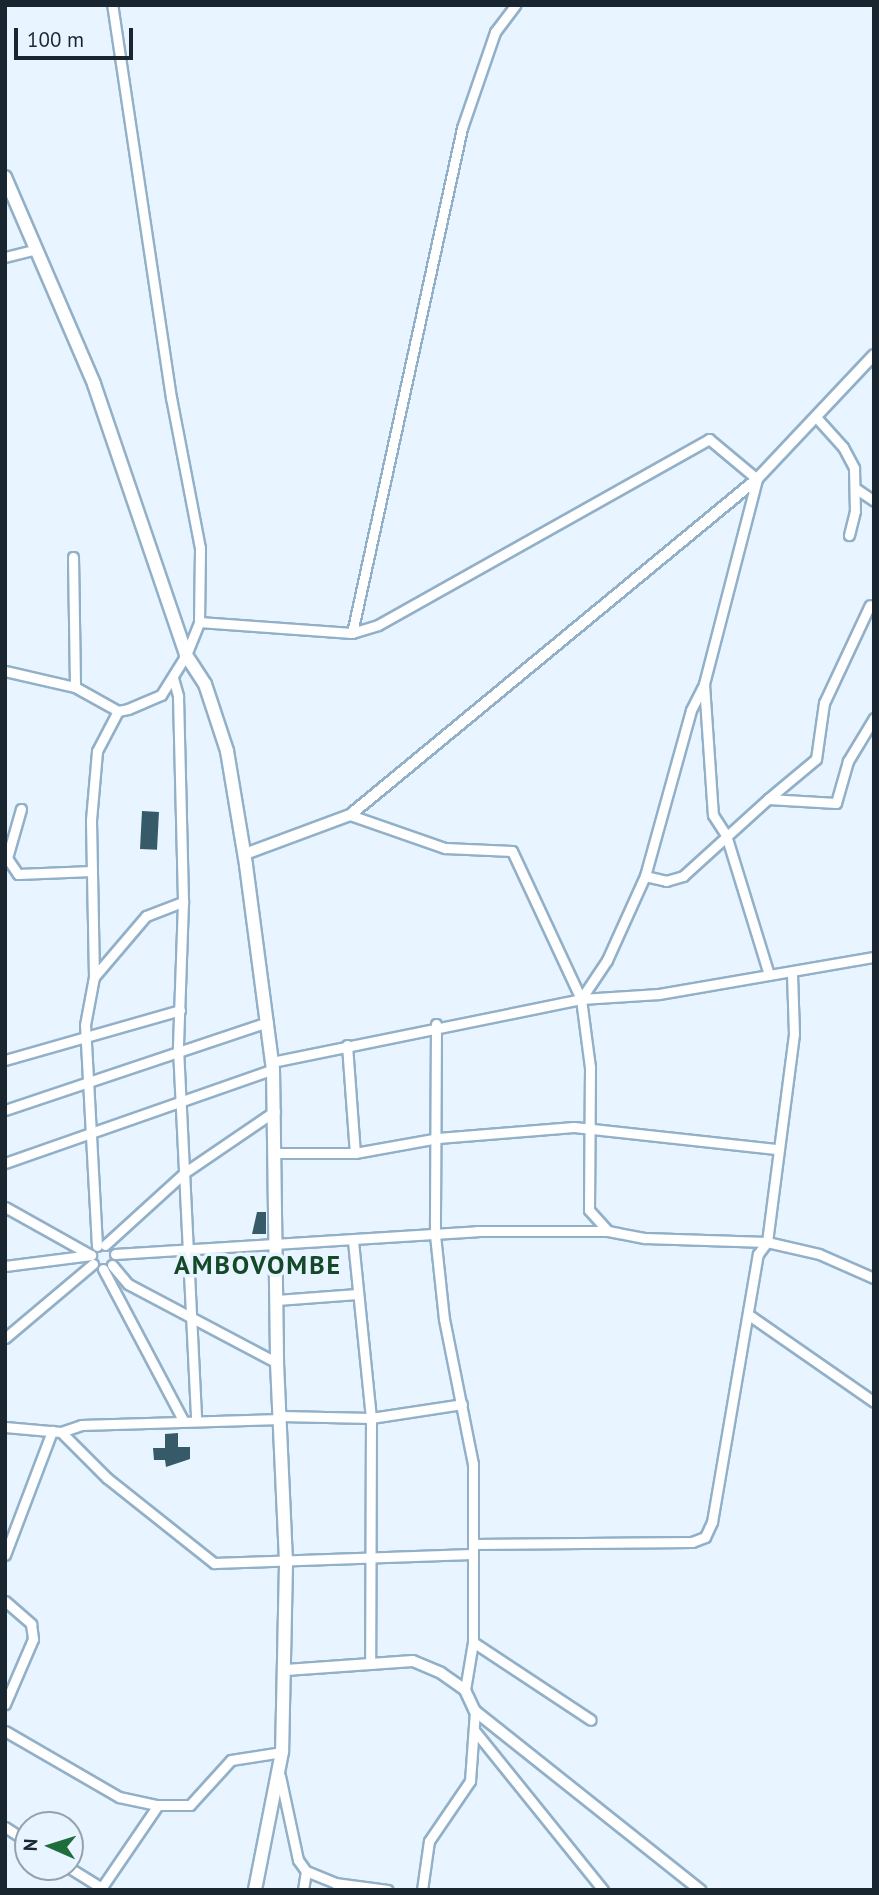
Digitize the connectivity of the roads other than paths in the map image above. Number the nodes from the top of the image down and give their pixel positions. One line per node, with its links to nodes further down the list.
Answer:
1 (112, 5): 15 (street)
2 (515, 5): 16 (street)
3 (5, 177): 4 (main road)
4 (10, 200): 5 (main road)
5 (36, 250): 6 (street); 17 (main road)
6 (5, 257)
7 (874, 355): 8 (street)
8 (815, 416): 9 (street); 10 (street)
9 (757, 479): 16 (street); 20 (street); 26 (street)
10 (855, 488): 11 (street); 12 (street)
11 (874, 501)
12 (849, 535)
13 (73, 557): 21 (street)
14 (870, 605): 24 (street)
15 (199, 622): 16 (street); 17 (street)
16 (352, 632)
17 (186, 655): 19 (street); 28 (main road)
18 (5, 671): 21 (street)
19 (173, 678): 22 (street); 32 (street)
20 (704, 684): 27 (street); 31 (street)
21 (75, 687): 22 (street)
22 (118, 711): 30 (street)
23 (874, 718): 24 (street)
24 (768, 799): 27 (street)
25 (21, 809): 29 (street)
26 (350, 816): 28 (street); 37 (street)
27 (726, 835): 31 (street); 35 (street)
28 (245, 854): 39 (main road)
29 (6, 856): 30 (street)
30 (92, 871): 36 (street)
31 (645, 876): 37 (street)
32 (183, 902): 36 (street); 38 (street)
33 (874, 957): 34 (street)
34 (792, 973): 35 (street); 53 (street)
35 (769, 975): 37 (street)
36 (94, 978): 41 (street)
37 (580, 999): 40 (street); 50 (street)
38 (180, 1010): 41 (street); 43 (street)
39 (268, 1021): 43 (street); 45 (main road)
40 (436, 1024): 42 (street); 52 (street)
41 (89, 1036): 44 (street); 46 (street)
42 (347, 1045): 45 (street); 55 (street)
43 (178, 1048): 46 (street); 47 (street)
44 (5, 1060)
45 (272, 1066): 47 (street); 49 (main road)
46 (89, 1081): 48 (street); 51 (street)
47 (182, 1104): 51 (street); 57 (street)
48 (5, 1110)
49 (275, 1111): 54 (main road); 57 (street)
50 (589, 1129): 52 (street); 53 (street); 59 (street)
51 (91, 1133): 56 (street); 63 (street)
52 (438, 1138): 55 (street); 60 (street)
53 (776, 1149): 62 (street)
54 (277, 1153): 55 (street); 65 (main road)
55 (355, 1153)
56 (5, 1163)
57 (184, 1173): 63 (street); 64 (street)
58 (5, 1207): 67 (street)
59 (608, 1231): 60 (street); 62 (street)
60 (436, 1235): 61 (street); 79 (street)
61 (353, 1241): 65 (street); 72 (street)
62 (767, 1242): 71 (street); 74 (street)
63 (101, 1245): 66 (street); 67 (street)
64 (190, 1245): 65 (street); 66 (street); 75 (street)
65 (276, 1246): 73 (main road)
66 (115, 1254): 68 (street)
67 (92, 1260): 69 (street); 70 (street); 76 (street)
68 (112, 1265): 70 (street); 75 (street)
69 (5, 1266)
70 (103, 1269): 82 (street)
71 (874, 1278)
72 (356, 1294): 73 (street); 81 (street)
73 (278, 1300): 77 (main road)
74 (749, 1315): 78 (street); 86 (street)
75 (193, 1317): 77 (street); 83 (street)
76 (5, 1338)
77 (276, 1363): 80 (main road)
78 (874, 1402)
79 (462, 1404): 81 (street); 86 (street)
80 (281, 1417): 81 (street); 83 (street); 89 (main road)
81 (371, 1418): 88 (street)
82 (183, 1420): 83 (street); 85 (street)
83 (195, 1420)
84 (5, 1427): 85 (street)
85 (57, 1432): 87 (street); 89 (street)
86 (473, 1549): 88 (street); 91 (street)
87 (5, 1555)
88 (370, 1560): 89 (street); 92 (street)
89 (286, 1564): 93 (main road)
90 (5, 1601): 95 (street)
91 (473, 1642): 94 (street); 97 (street)
92 (370, 1664): 93 (street); 94 (street)
93 (286, 1670): 100 (main road)
94 (465, 1689): 96 (street)
95 (5, 1704)
96 (475, 1711): 98 (street); 111 (street)
97 (591, 1720)
98 (474, 1730): 109 (street); 110 (street)
99 (5, 1731): 102 (street)
100 (282, 1752): 101 (main road); 102 (street)
101 (279, 1771): 103 (street); 106 (main road)
102 (158, 1805): 105 (street)
103 (306, 1871): 107 (street); 108 (street)
104 (84, 1878): 105 (street)
105 (100, 1889)
106 (255, 1890)
107 (303, 1890)
108 (388, 1890)
109 (422, 1890)
110 (603, 1890)
111 (701, 1890)

